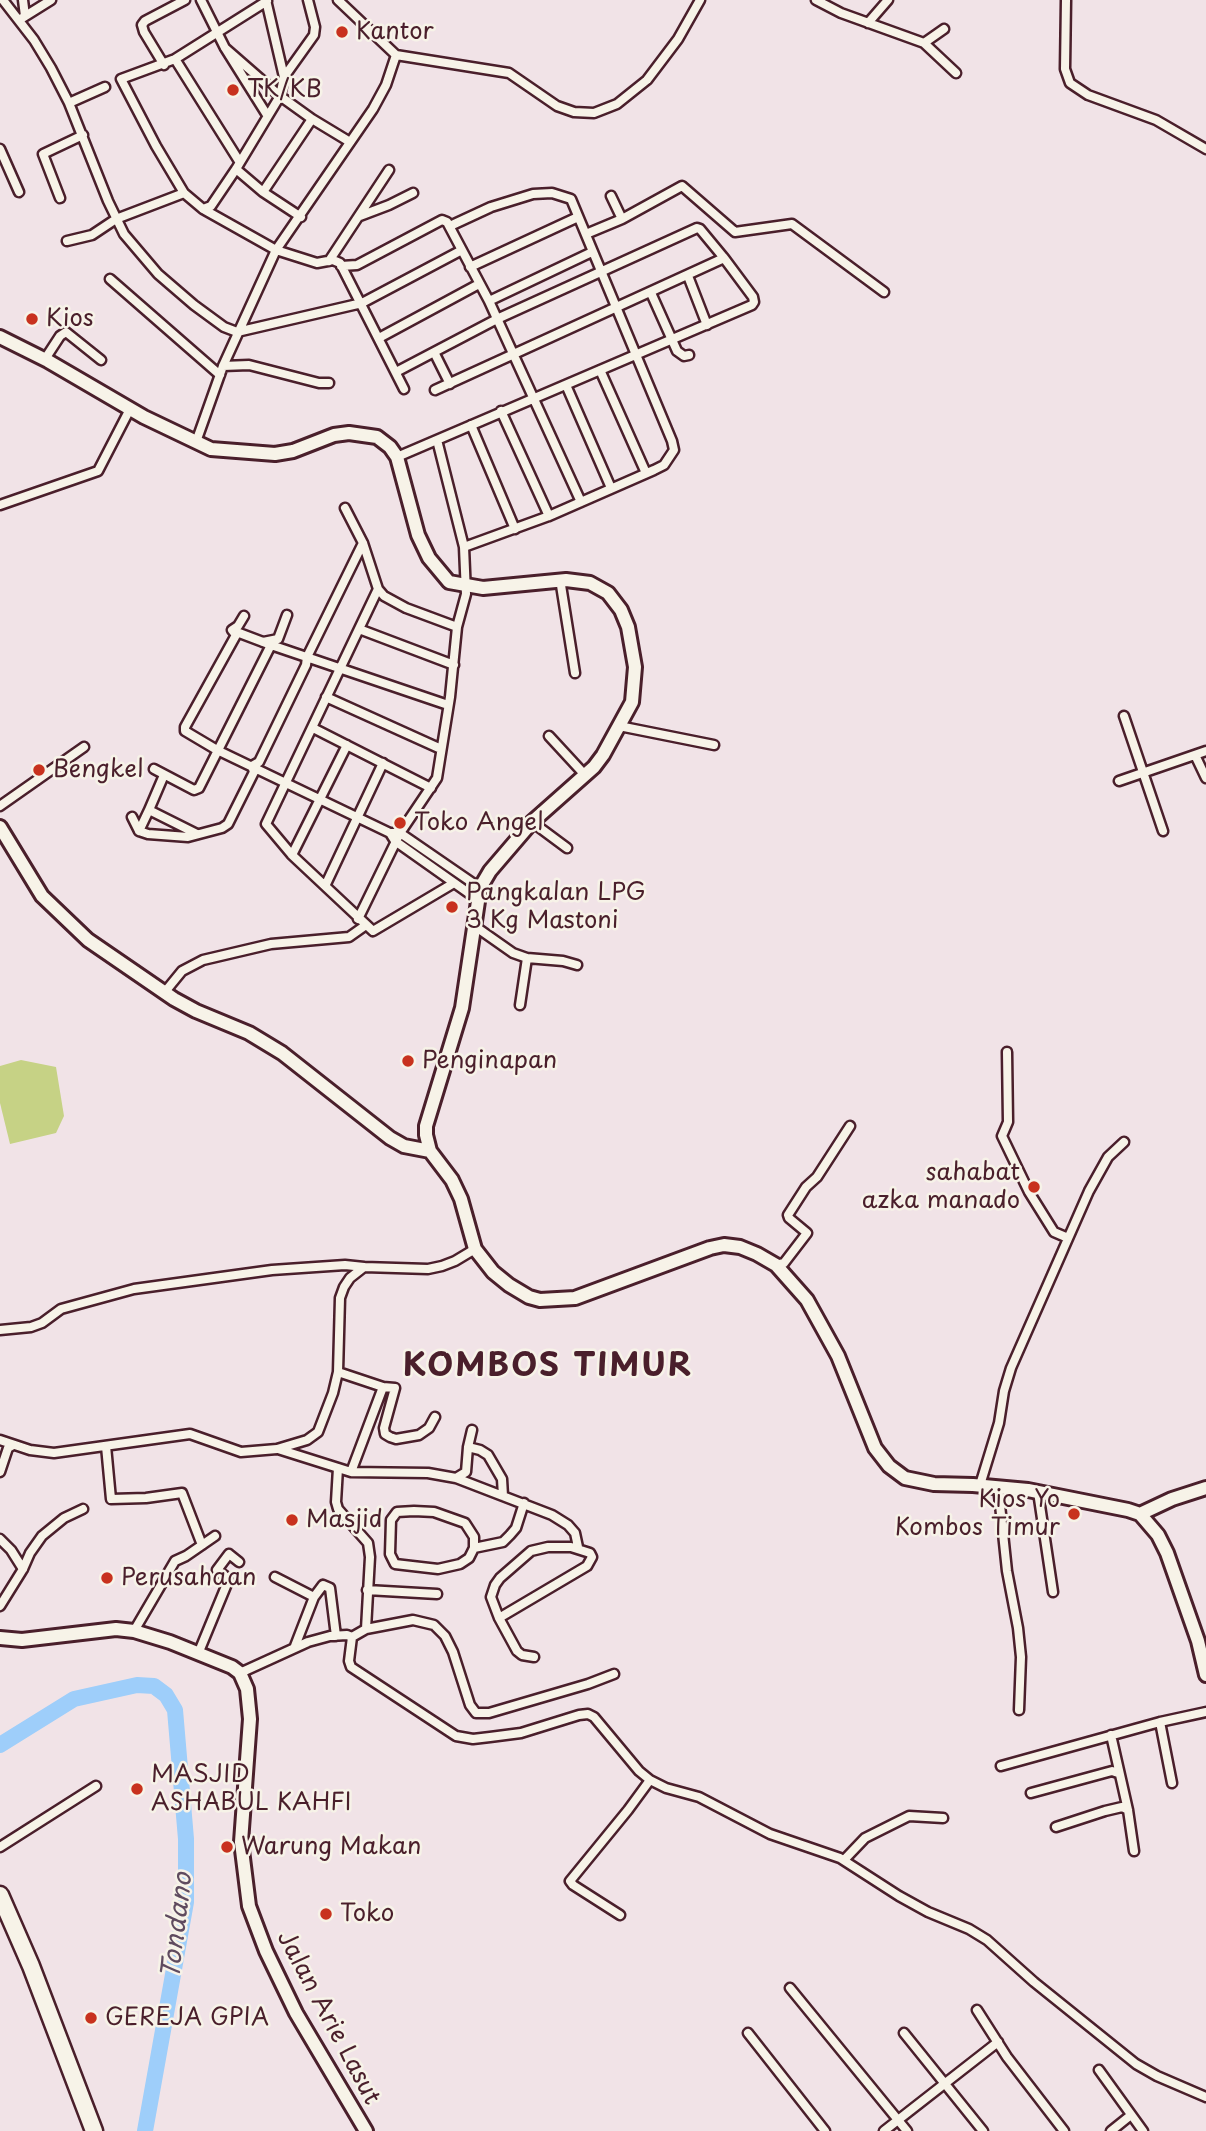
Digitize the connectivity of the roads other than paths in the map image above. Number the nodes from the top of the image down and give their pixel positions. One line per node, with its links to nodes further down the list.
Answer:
1 (3, 0): 13 (street)
2 (23, 0): 13 (street)
3 (51, 0): 13 (street)
4 (185, 0): 21 (street)
5 (201, 0): 16 (street)
6 (308, 0): 23 (street)
7 (338, 0): 19 (street)
8 (700, 0): 19 (street)
9 (816, 0): 14 (street)
10 (888, 0): 14 (street)
11 (1066, 0): 32 (street)
12 (267, 1): 16 (street); 23 (street)
13 (22, 18): 26 (street)
14 (868, 23): 17 (street)
15 (944, 29): 17 (street)
16 (218, 34): 18 (street); 20 (street)
17 (924, 43): 22 (street)
18 (225, 48): 25 (street); 27 (street)
19 (396, 55): 30 (street)
20 (175, 60): 21 (street); 33 (street)
21 (164, 65): 37 (street)
22 (956, 73)
23 (285, 77): 25 (street)
24 (104, 87): 26 (street)
25 (280, 96): 27 (street); 28 (street)
26 (69, 103): 29 (street)
27 (267, 115): 33 (street)
28 (313, 119): 30 (street); 36 (street)
29 (83, 135): 40 (street); 45 (street)
30 (350, 142): 43 (street)
31 (0, 149): 35 (street)
32 (1206, 149)
33 (238, 165): 36 (street); 41 (street)
34 (389, 170): 42 (street)
35 (19, 192)
36 (263, 192): 43 (street)
37 (184, 193): 41 (street); 45 (street)
38 (413, 193): 42 (street)
39 (611, 196): 46 (street)
40 (60, 198)
41 (203, 209): 50 (street)
42 (360, 216): 54 (street)
43 (301, 217): 50 (street)
44 (578, 217): 47 (street); 48 (street); 56 (street)
45 (116, 219): 49 (street); 68 (street)
46 (622, 219): 48 (street); 61 (street)
47 (450, 226): 51 (street); 55 (street)
48 (586, 234): 52 (street)
49 (67, 241)
50 (276, 250): 54 (street); 68 (street)
51 (462, 250): 56 (street); 64 (street)
52 (592, 251): 57 (street); 63 (street)
53 (724, 258): 57 (street); 58 (street); 67 (street)
54 (329, 261): 55 (street)
55 (341, 266): 64 (street)
56 (470, 267): 60 (street)
57 (600, 272): 65 (street); 66 (street)
58 (688, 276): 62 (street); 67 (street)
59 (110, 279): 81 (street)
60 (479, 284): 63 (street); 70 (street)
61 (884, 292)
62 (651, 293): 65 (street); 71 (street)
63 (489, 301): 66 (street)
64 (362, 303): 68 (street); 70 (street)
65 (616, 309): 73 (street); 74 (street)
66 (497, 319): 72 (street); 73 (street)
67 (707, 325): 71 (street)
68 (237, 332): 78 (street)
69 (0, 337): 76 (street)
70 (379, 338): 80 (street)
71 (671, 340): 74 (street); 75 (street)
72 (434, 352): 80 (street); 83 (street)
73 (512, 354): 83 (street); 87 (street)
74 (635, 355): 79 (street); 94 (street)
75 (689, 355)
76 (45, 359): 77 (street); 88 (street)
77 (101, 360)
78 (223, 366): 81 (street); 82 (street)
79 (600, 370): 84 (street); 94 (street)
80 (396, 372): 85 (street)
81 (220, 375): 92 (street)
82 (329, 383)
83 (450, 384): 86 (street)
84 (566, 385): 87 (street); 95 (street)
85 (404, 389)
86 (435, 390)
87 (532, 398): 89 (street); 96 (street)
88 (130, 409): 92 (street); 97 (street)
89 (501, 411): 90 (street); 99 (street)
90 (471, 425): 91 (street); 100 (street)
91 (437, 440): 93 (street); 102 (street)
92 (196, 442): 93 (street)
93 (397, 457): 104 (street)
94 (646, 473): 95 (street)
95 (611, 488): 96 (street)
96 (581, 502): 99 (street)
97 (0, 505)
98 (345, 508): 101 (street)
99 (549, 516): 100 (street)
100 (515, 529): 102 (street)
101 (363, 543): 105 (street); 112 (street)
102 (464, 547): 104 (street)
103 (560, 579): 104 (street); 115 (street); 119 (street)
104 (465, 586): 108 (street)
105 (378, 589): 108 (street); 109 (street)
106 (287, 615): 111 (street)
107 (244, 617): 110 (street)
108 (457, 627): 113 (street)
109 (359, 629): 113 (street); 114 (street)
110 (232, 630): 111 (street); 126 (street)
111 (267, 644): 112 (street); 126 (street)
112 (307, 657): 114 (street); 130 (street)
113 (454, 665): 117 (street)
114 (340, 667): 116 (street); 117 (street)
115 (575, 673)
116 (326, 698): 120 (street); 125 (street)
117 (449, 705): 125 (street)
118 (1124, 716): 132 (street)
119 (619, 726): 122 (street); 134 (street)
120 (313, 728): 123 (street); 137 (street)
121 (549, 736): 134 (street)
122 (714, 745)
123 (347, 746): 129 (street); 139 (street)
124 (84, 747): 140 (street)
125 (441, 749): 138 (street)
126 (217, 750): 130 (street); 133 (street)
127 (1206, 751): 128 (street)
128 (1195, 755): 132 (street); 135 (street)
129 (383, 763): 138 (street); 142 (street)
130 (252, 766): 137 (street); 148 (street)
131 (154, 769): 133 (street)
132 (1144, 773): 136 (street); 147 (street)
133 (164, 775): 141 (street)
134 (584, 775): 144 (street)
135 (1206, 778)
136 (1119, 781)
137 (286, 782): 139 (street); 151 (street)
138 (431, 788): 149 (street)
139 (322, 798): 142 (street); 151 (street)
140 (0, 806)
141 (149, 810): 146 (street); 148 (street)
142 (358, 815): 149 (street); 154 (street)
143 (132, 817): 146 (street)
144 (532, 822): 150 (street); 156 (street)
145 (0, 827): 162 (street)
146 (139, 831): 148 (street)
147 (1163, 831)
148 (198, 835)
149 (395, 836): 152 (street); 153 (street); 157 (street)
150 (567, 848)
151 (292, 855): 154 (street)
152 (436, 858): 153 (street); 156 (street)
153 (431, 868): 155 (street)
154 (326, 884): 157 (street)
155 (454, 884): 156 (street); 158 (street)
156 (478, 893): 159 (street)
157 (358, 919): 158 (street)
158 (366, 925): 162 (street)
159 (476, 927): 160 (street); 167 (street)
160 (527, 958): 161 (street); 163 (street)
161 (578, 965)
162 (164, 993): 167 (street)
163 (520, 1005)
164 (1007, 1052): 168 (street)
165 (850, 1125): 170 (street)
166 (1124, 1142): 168 (street)
167 (430, 1151): 169 (street)
168 (1068, 1238): 188 (street)
169 (475, 1248): 170 (street); 171 (street)
170 (776, 1265): 188 (street)
171 (364, 1267): 172 (street); 173 (street)
172 (0, 1330)
173 (338, 1373): 174 (street); 178 (street)
174 (383, 1387): 175 (street); 186 (street)
175 (435, 1417)
176 (472, 1430): 181 (street)
177 (0, 1440): 179 (street)
178 (307, 1440): 182 (street); 183 (street)
179 (13, 1445): 180 (street); 185 (street)
180 (106, 1446): 182 (street); 198 (street)
181 (468, 1447): 187 (street); 192 (street)
182 (277, 1449): 183 (street)
183 (304, 1457): 184 (street)
184 (338, 1468): 186 (street); 204 (street)
185 (0, 1472)
186 (351, 1472): 187 (street)
187 (456, 1478): 192 (street)
188 (980, 1485): 189 (street)
189 (998, 1486): 191 (street); 221 (street)
190 (1206, 1488): 195 (street)
191 (1038, 1492): 195 (street); 205 (street)
192 (503, 1496): 193 (street)
193 (524, 1503): 199 (street); 200 (street)
194 (83, 1509): 202 (street)
195 (1140, 1514): 220 (street)
196 (215, 1535): 198 (street)
197 (0, 1539): 202 (street)
198 (202, 1545): 211 (street)
199 (474, 1548): 199 (street)
200 (578, 1548): 209 (street); 209 (street)
201 (239, 1562): 216 (street)
202 (23, 1569): 208 (street)
203 (275, 1577): 207 (street)
204 (367, 1590): 206 (street); 210 (street)
205 (1053, 1592)
206 (437, 1594)
207 (314, 1597): 212 (street); 215 (street)
208 (0, 1606)
209 (499, 1618): 217 (street)
210 (366, 1629): 213 (street); 219 (street)
211 (134, 1631): 214 (street); 216 (street)
212 (336, 1636): 213 (street); 215 (street)
213 (352, 1637): 227 (street)
214 (0, 1638)
215 (295, 1646): 218 (street)
216 (198, 1654): 218 (street)
217 (534, 1657)
218 (240, 1673): 250 (street, Jalan Arie Lasut)
219 (614, 1674)
220 (1206, 1675)
221 (1019, 1710)
222 (1206, 1712): 223 (street)
223 (1160, 1722): 224 (street); 228 (street)
224 (1111, 1735): 225 (street); 226 (street)
225 (1001, 1766)
226 (1118, 1773): 230 (street); 231 (street)
227 (650, 1780): 236 (street); 238 (street)
228 (1172, 1783)
229 (96, 1786): 234 (street)
230 (1031, 1793)
231 (1128, 1810): 233 (street); 235 (street)
232 (943, 1818): 236 (street)
233 (1056, 1827)
234 (0, 1847)
235 (1134, 1851)
236 (844, 1860): 246 (street)
237 (0, 1895): 249 (highway)
238 (620, 1915)
239 (790, 1988): 248 (street)
240 (977, 2010): 243 (street)
241 (748, 2033): 251 (street)
242 (904, 2033): 245 (street)
243 (998, 2042): 245 (street); 255 (street)
244 (1099, 2070): 247 (street)
245 (945, 2082): 248 (street); 254 (street)
246 (1206, 2097)
247 (1131, 2115): 256 (street); 257 (street)
248 (898, 2119): 252 (street); 253 (street)
249 (94, 2131)
250 (366, 2131)
251 (825, 2131)
252 (884, 2131)
253 (907, 2131)
254 (983, 2131)
255 (1064, 2131)
256 (1111, 2131)
257 (1143, 2131)

